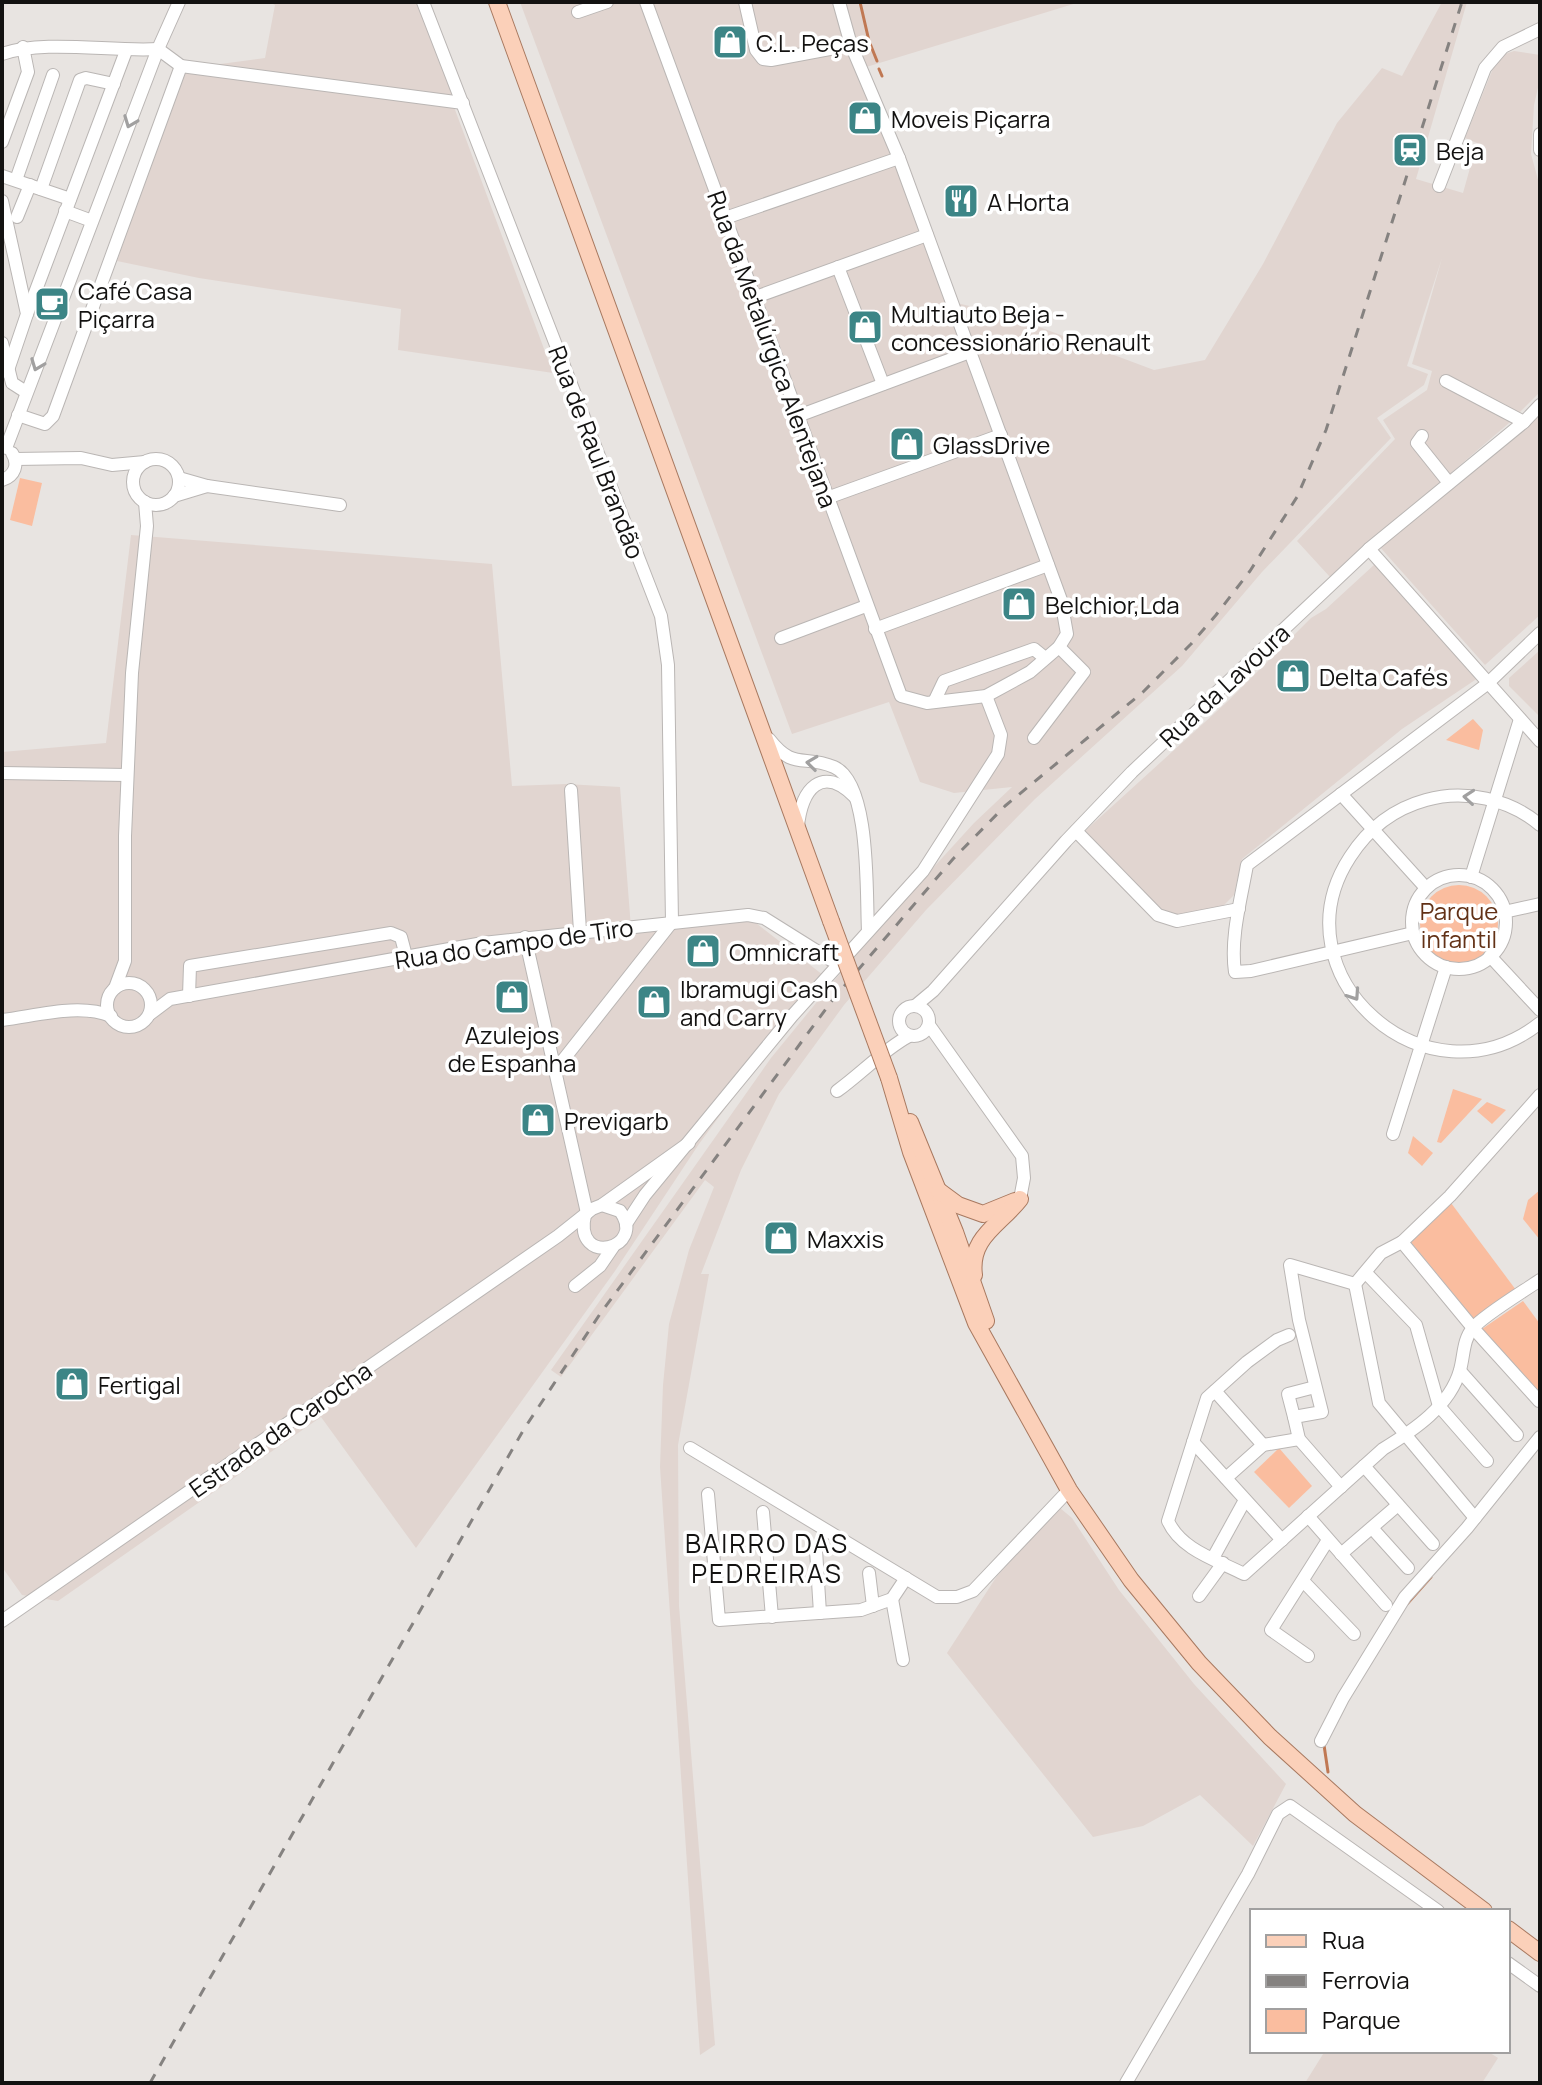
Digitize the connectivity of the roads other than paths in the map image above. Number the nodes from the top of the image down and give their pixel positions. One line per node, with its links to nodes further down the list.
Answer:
1 (179, 2): 14 (street)
2 (423, 2): 20 (street, Rua de Raul Brandão)
3 (497, 2): 80 (main road)
4 (607, 2): 8 (street)
5 (646, 2): 33 (street, Rua da Metalúrgica Alentejana)
6 (745, 2): 12 (street)
7 (839, 2): 12 (street)
8 (578, 12)
9 (1540, 29): 10 (street)
10 (1525, 37): 11 (street); 28 (street)
11 (1540, 39)
12 (851, 45): 25 (street)
13 (23, 47): 15 (street); 16 (street); 21 (street)
14 (158, 49): 15 (street); 17 (street); 34 (street, one-way to 34)
15 (126, 51): 19 (street)
16 (2, 54)
17 (181, 66): 20 (street); 48 (street)
18 (53, 75): 27 (street)
19 (114, 84): 29 (street); 31 (street)
20 (463, 103): 98 (street, Rua de Raul Brandão)
21 (8, 110): 23 (street)
22 (1540, 134): 24 (street)
23 (2, 142)
24 (1540, 150)
25 (899, 158): 33 (street); 35 (street)
26 (2, 176): 27 (street)
27 (16, 180): 29 (street)
28 (1439, 186)
29 (36, 187): 31 (street); 32 (street)
30 (2, 201): 37 (street)
31 (67, 205): 34 (street); 40 (street)
32 (17, 217)
33 (725, 218): 39 (street, Rua da Metalúrgica Alentejana)
34 (92, 221): 46 (street, one-way to 46)
35 (927, 235): 36 (street); 42 (street)
36 (838, 267): 39 (street); 45 (street)
37 (17, 275): 38 (street); 40 (street)
38 (2, 279)
39 (753, 298): 49 (street, Rua da Metalúrgica Alentejana)
40 (27, 314): 43 (street)
41 (2, 343): 43 (street)
42 (970, 352): 45 (street); 51 (street)
43 (5, 371): 46 (street)
44 (1446, 381): 50 (street)
45 (883, 384): 49 (street)
46 (26, 392): 48 (street)
47 (1540, 405): 50 (street, Rua da Lavoura)
48 (18, 415): 53 (street)
49 (798, 416): 63 (street, Rua da Metalúrgica Alentejana)
50 (1524, 422): 58 (street, Rua da Lavoura)
51 (1001, 435): 63 (street); 69 (street)
52 (1422, 436): 58 (street)
53 (4, 448): 54 (street)
54 (15, 459): 56 (street); 59 (street)
55 (145, 462): 56 (street); 57 (street); 60 (street)
56 (112, 465): 60 (street)
57 (179, 478): 61 (street); 62 (street)
58 (1449, 483): 68 (street, Rua da Lavoura)
59 (2, 484)
60 (133, 484): 64 (street)
61 (207, 486): 62 (street); 66 (street)
62 (174, 496): 65 (street)
63 (827, 498): 70 (street, Rua da Metalúrgica Alentejana)
64 (145, 502): 65 (street); 67 (street)
65 (159, 505): 67 (street)
66 (340, 505)
67 (147, 526): 84 (street)
68 (1369, 549): 76 (street); 92 (street, Rua da Lavoura)
69 (1048, 565): 71 (street); 74 (street)
70 (866, 606): 71 (street, Rua da Metalúrgica Alentejana); 73 (street)
71 (875, 629): 78 (street, Rua da Metalúrgica Alentejana)
72 (1540, 633): 76 (street)
73 (781, 638)
74 (1059, 647): 75 (street); 81 (street)
75 (1045, 658): 77 (street); 78 (street)
76 (1487, 684): 79 (street); 86 (street)
77 (986, 696): 78 (street); 100 (street)
78 (934, 702)
79 (1520, 719): 82 (street); 88 (street)
80 (763, 732): 87 (street, one-way to 80); 91 (main road)
81 (1034, 738)
82 (1540, 741)
83 (2, 773): 84 (street)
84 (127, 775): 107 (street)
85 (571, 790): 99 (street)
86 (1341, 794): 90 (street); 96 (street)
87 (856, 798): 91 (street); 100 (street)
88 (1496, 801): 89 (street); 90 (street, one-way to 90); 93 (street)
89 (1540, 825)
90 (1373, 828): 94 (street); 103 (street)
91 (798, 830): 129 (main road, bridge)
92 (1076, 831): 96 (street); 118 (street, Rua da Lavoura)
93 (1471, 877): 94 (street); 97 (street)
94 (1426, 888): 101 (street)
95 (1540, 904): 97 (street)
96 (1239, 909): 103 (street)
97 (1504, 912): 106 (street)
98 (672, 922): 99 (street, Rua do Campo de Tiro); 104 (street, Rua do Campo de Tiro); 121 (street)
99 (580, 931): 102 (street, Rua do Campo de Tiro)
100 (868, 931): 104 (street)
101 (1413, 933): 103 (street); 108 (street)
102 (525, 937): 105 (street, Rua do Campo de Tiro); 121 (street)
103 (1334, 952): 120 (street, one-way to 120)
104 (847, 955): 125 (street)
105 (406, 956): 111 (street, Rua do Campo de Tiro); 111 (street)
106 (1490, 956): 108 (street); 114 (street)
107 (125, 961): 109 (street); 110 (street)
108 (1446, 967): 120 (street)
109 (143, 989): 110 (street); 112 (street); 115 (street)
110 (112, 992): 113 (street); 116 (street)
111 (189, 996): 112 (street, Rua do Campo de Tiro)
112 (170, 999): 115 (street)
113 (85, 1010): 116 (street); 117 (street)
114 (1540, 1010)
115 (150, 1014): 116 (street)
116 (111, 1016)
117 (2, 1020)
118 (917, 1023): 122 (street); 130 (street)
119 (1540, 1023): 120 (street)
120 (1422, 1046): 124 (street)
121 (556, 1069): 127 (street)
122 (837, 1091)
123 (1540, 1095): 137 (street)
124 (1393, 1134)
125 (689, 1143): 126 (street); 128 (street)
126 (636, 1181): 128 (street); 131 (street)
127 (582, 1191): 131 (street); 132 (street)
128 (645, 1195): 131 (street); 134 (street)
129 (934, 1197): 133 (main road); 136 (main road)
130 (1020, 1199): 133 (main road)
131 (605, 1206): 132 (street); 134 (street)
132 (586, 1214): 135 (street, Estrada da Carocha); 138 (street)
133 (986, 1222): 136 (main road); 145 (main road)
134 (626, 1224): 139 (street)
135 (558, 1236): 138 (street); 192 (street, Estrada da Carocha)
136 (950, 1238): 145 (main road); 153 (main road)
137 (1402, 1242): 140 (street); 147 (street)
138 (590, 1243): 139 (street); 141 (street)
139 (613, 1247): 141 (street)
140 (1366, 1273): 143 (street); 155 (street)
141 (587, 1275): 144 (street)
142 (1540, 1280): 147 (street)
143 (1355, 1284): 146 (street); 157 (street)
144 (575, 1286)
145 (977, 1294): 153 (main road)
146 (1299, 1320): 148 (street); 149 (street)
147 (1473, 1328): 150 (street); 154 (street)
148 (1289, 1335): 149 (street); 152 (street)
149 (1305, 1343): 151 (street)
150 (1460, 1371): 155 (street); 158 (street)
151 (1315, 1387): 156 (street); 156 (street)
152 (1215, 1391): 161 (street); 162 (street)
153 (1014, 1393): 168 (main road)
154 (1539, 1401)
155 (1439, 1406): 157 (street); 164 (street)
156 (1294, 1417): 160 (street)
157 (1405, 1435): 165 (street); 174 (street)
158 (1517, 1435)
159 (1540, 1437): 174 (street)
160 (1299, 1439): 162 (street); 167 (street)
161 (1193, 1442): 166 (street); 181 (street)
162 (1263, 1445): 166 (street)
163 (690, 1448): 184 (street)
164 (1487, 1461)
165 (1364, 1466): 167 (street); 171 (street)
166 (1226, 1478): 170 (street)
167 (1341, 1487): 173 (street)
168 (1069, 1490): 184 (street); 198 (main road)
169 (708, 1494): 191 (street)
170 (1245, 1500): 176 (street); 181 (street)
171 (1398, 1505): 175 (street); 178 (street)
172 (763, 1512): 191 (street)
173 (1308, 1516): 176 (street); 177 (street)
174 (1475, 1518): 196 (street)
175 (1372, 1528): 180 (street); 182 (street)
176 (1282, 1540): 181 (street)
177 (1328, 1540): 180 (street); 185 (street)
178 (1433, 1544)
179 (816, 1550): 190 (street)
180 (1341, 1554): 188 (street)
181 (1218, 1561): 186 (street)
182 (1408, 1568)
183 (869, 1573): 189 (street)
184 (906, 1578): 187 (street)
185 (1304, 1582): 193 (street); 194 (street)
186 (1199, 1596)
187 (892, 1599): 189 (street); 195 (street)
188 (1386, 1605)
189 (873, 1606): 190 (street)
190 (820, 1613): 191 (street)
191 (772, 1617)
192 (2, 1621)
193 (1354, 1634)
194 (1308, 1656)
195 (903, 1660)
196 (1321, 1741)
197 (1435, 1909): 203 (street)
198 (1481, 1909)
199 (1510, 1930): 200 (main road)
200 (1540, 1953)
201 (1510, 1964): 202 (street)
202 (1540, 1986)
203 (1126, 2083)

